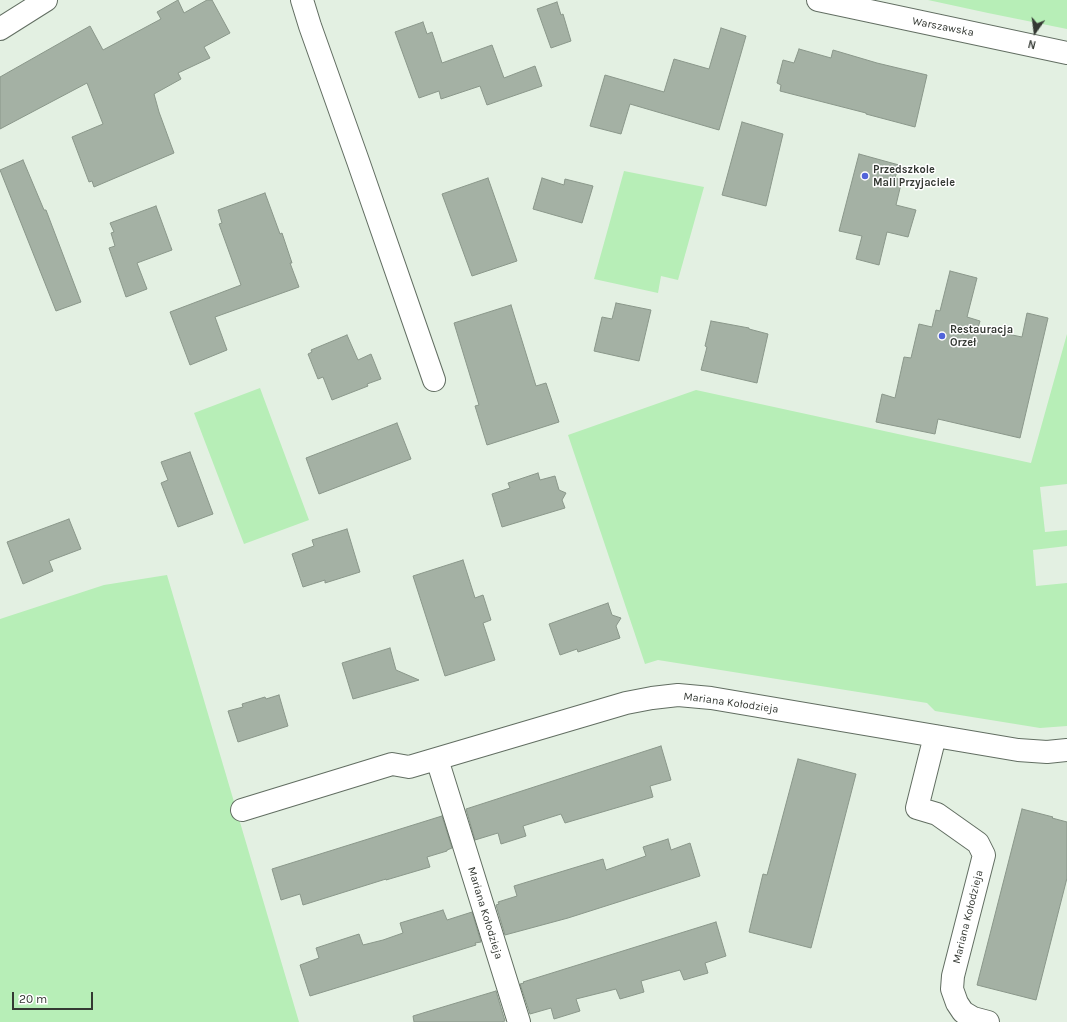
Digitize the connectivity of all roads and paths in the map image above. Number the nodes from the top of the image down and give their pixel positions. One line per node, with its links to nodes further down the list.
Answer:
1 (46, 0): 4 (street)
2 (302, 0): 6 (street)
3 (818, 0): 5 (street, Warszawska)
4 (0, 29)
5 (1067, 53)
6 (434, 380)
7 (935, 736): 8 (street, Mariana Kołodzieja); 9 (street, Mariana Kołodzieja); 12 (street, Mariana Kołodzieja)
8 (1067, 750)
9 (437, 759): 10 (street, Mariana Kołodzieja); 11 (street, Mariana Kołodzieja)
10 (242, 810)
11 (519, 1022)
12 (988, 1022)

